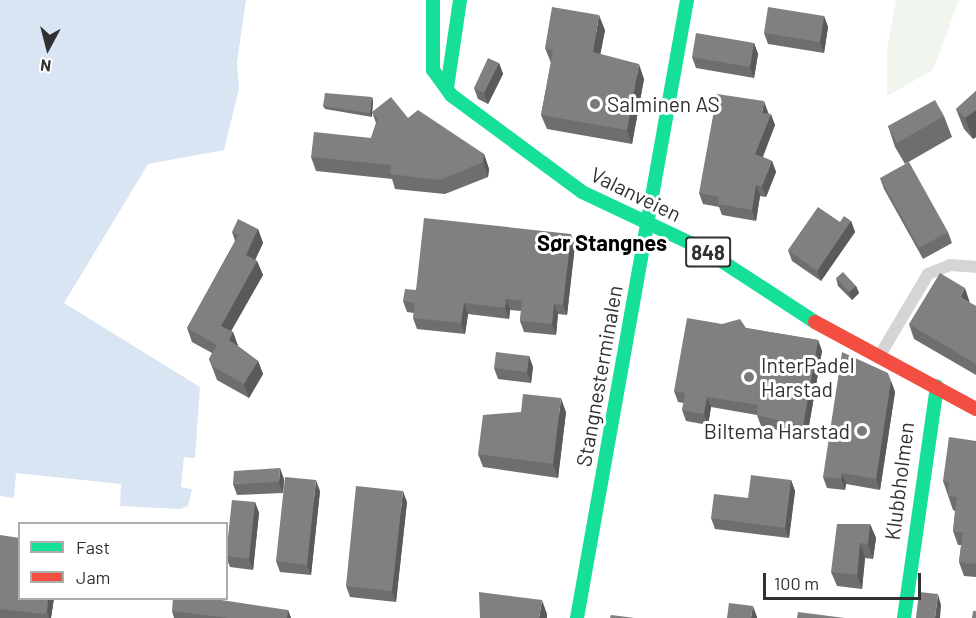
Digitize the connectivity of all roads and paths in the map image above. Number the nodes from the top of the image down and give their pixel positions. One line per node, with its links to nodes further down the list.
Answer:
1 (432, 0): 4 (street, 848)
2 (460, 0): 4 (street)
3 (687, 0): 5 (street, Stangnesterminalen)
4 (447, 88): 5 (street, Valanveien / 848)
5 (648, 225): 7 (street, Valanveien / 848); 10 (street, Stangnesterminalen)
6 (976, 267): 7 (street)
7 (880, 355): 8 (street, Valanveien / 848)
8 (937, 386): 9 (street, Valanveien / 848); 11 (street, Klubbholmen)
9 (976, 409)
10 (577, 618)
11 (904, 618)

